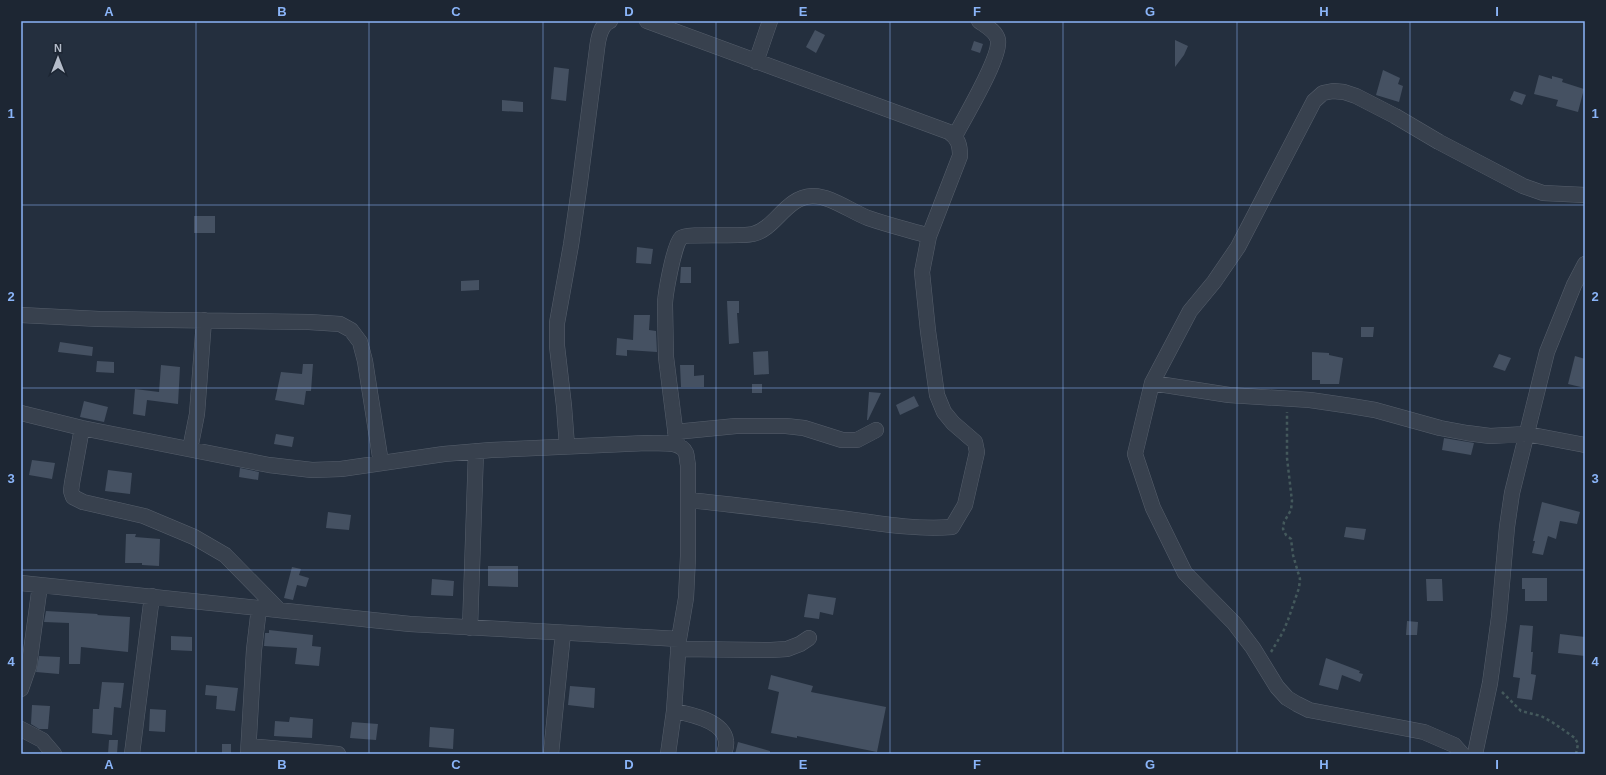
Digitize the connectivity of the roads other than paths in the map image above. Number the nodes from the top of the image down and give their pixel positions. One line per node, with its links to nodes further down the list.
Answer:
1 (610, 21): 19 (street)
2 (647, 21): 5 (street)
3 (770, 21): 5 (street)
4 (979, 21): 6 (street)
5 (756, 62): 6 (street)
6 (955, 136): 8 (street)
7 (1585, 195): 12 (street)
8 (929, 236): 17 (street); 23 (street)
9 (1585, 264): 16 (street)
10 (21, 315): 11 (street)
11 (204, 320): 20 (street); 22 (street)
12 (1152, 383): 16 (street); 43 (street)
13 (21, 413): 14 (street)
14 (82, 428): 20 (street); 28 (street)
15 (876, 430): 17 (street)
16 (1527, 434): 18 (street); 44 (street)
17 (676, 438): 19 (street); 23 (street)
18 (1585, 445)
19 (567, 446): 21 (street)
20 (190, 449): 22 (street)
21 (476, 451): 22 (street); 29 (street)
22 (381, 463)
23 (688, 500): 32 (street)
24 (21, 583): 25 (street)
25 (40, 585): 26 (street); 33 (street)
26 (152, 596): 27 (street); 38 (street)
27 (259, 608): 28 (street); 36 (street)
28 (279, 610): 29 (street)
29 (470, 628): 30 (street)
30 (563, 633): 32 (street); 40 (street)
31 (810, 638): 32 (street)
32 (679, 644): 34 (street)
33 (21, 689)
34 (674, 711): 41 (street); 42 (street)
35 (21, 729): 37 (street)
36 (249, 750): 39 (street)
37 (54, 754)
38 (132, 754)
39 (338, 754)
40 (551, 754)
41 (668, 754)
42 (724, 754)
43 (1462, 754)
44 (1475, 754)

